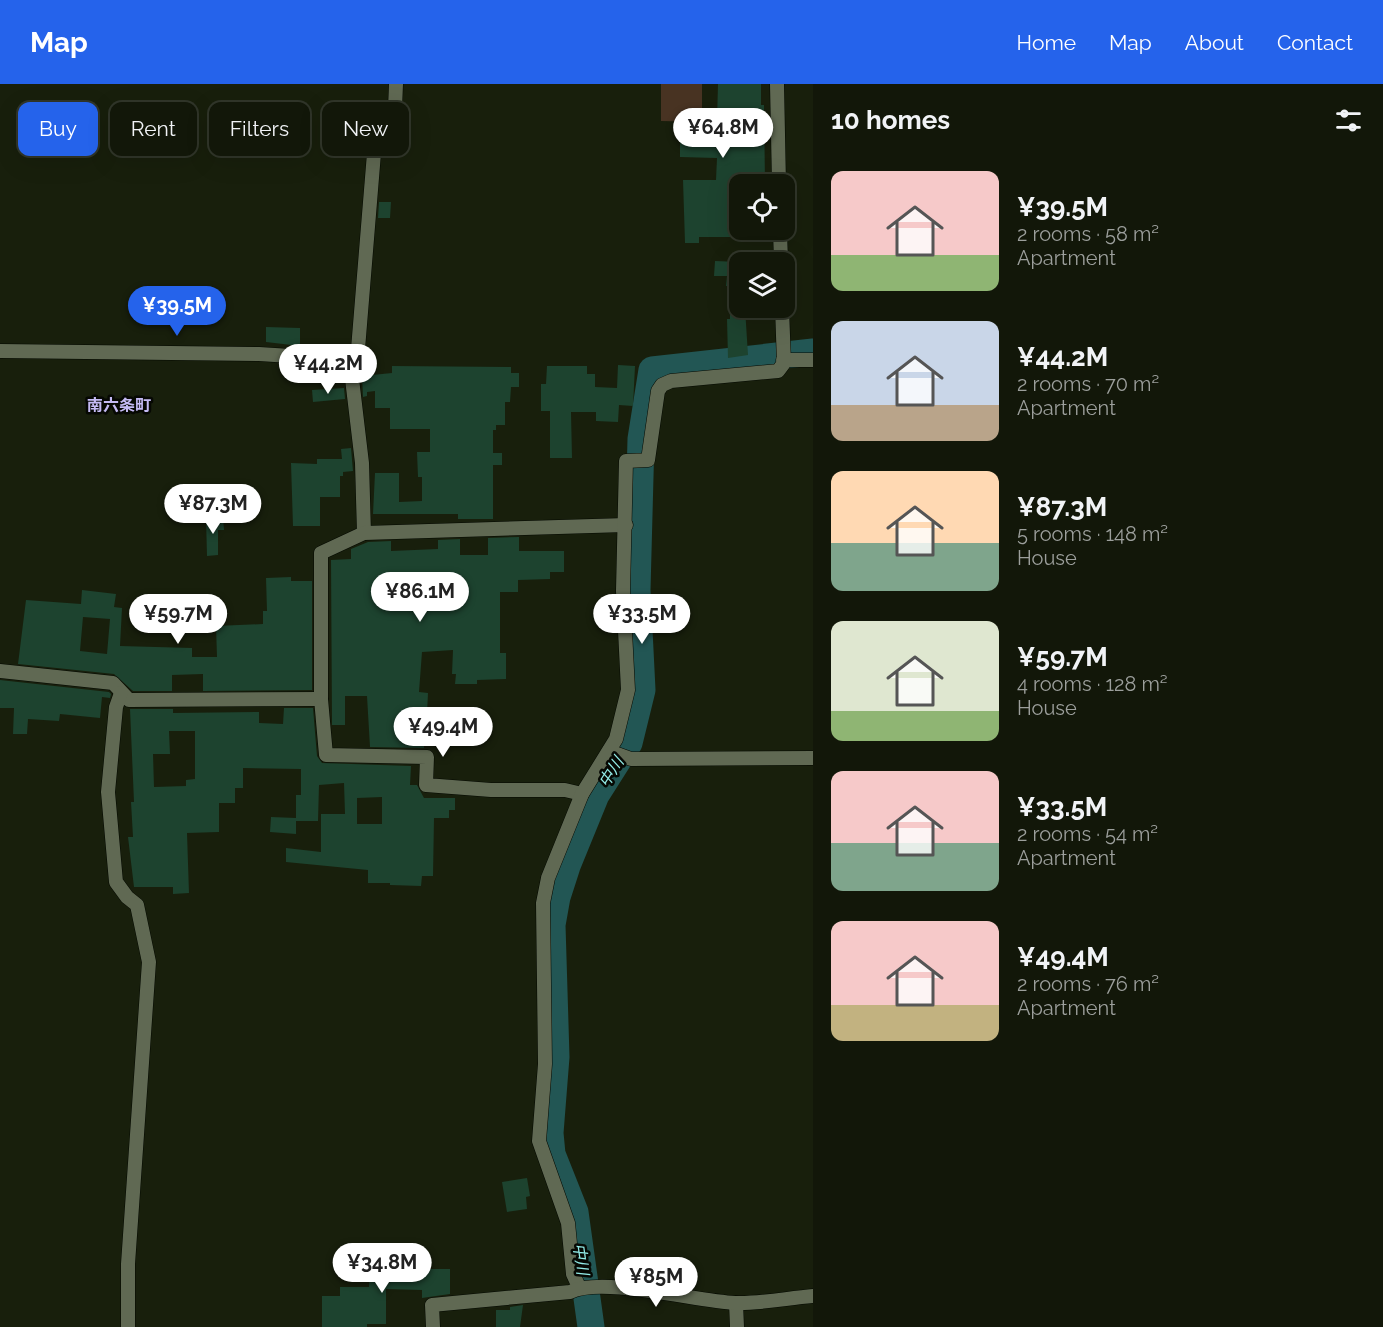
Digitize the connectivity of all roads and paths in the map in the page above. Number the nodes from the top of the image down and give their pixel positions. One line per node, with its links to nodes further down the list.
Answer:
1 (396, 84): 8 (street)
2 (777, 84): 3 (street)
3 (779, 174)
4 (782, 318): 6 (street)
5 (0, 351): 8 (street)
6 (783, 360): 7 (street); 9 (street)
7 (813, 360)
8 (350, 362): 10 (street)
9 (626, 525): 10 (street); 14 (street)
10 (364, 533): 13 (street)
11 (0, 671): 12 (street)
12 (122, 693): 13 (street); 20 (street)
13 (321, 699): 16 (street)
14 (609, 751): 15 (street); 16 (street)
15 (813, 758)
16 (582, 794): 17 (street)
17 (579, 1287): 19 (street); 21 (street)
18 (813, 1296): 19 (street)
19 (736, 1303): 22 (street)
20 (128, 1327)
21 (433, 1327)
22 (737, 1327)

